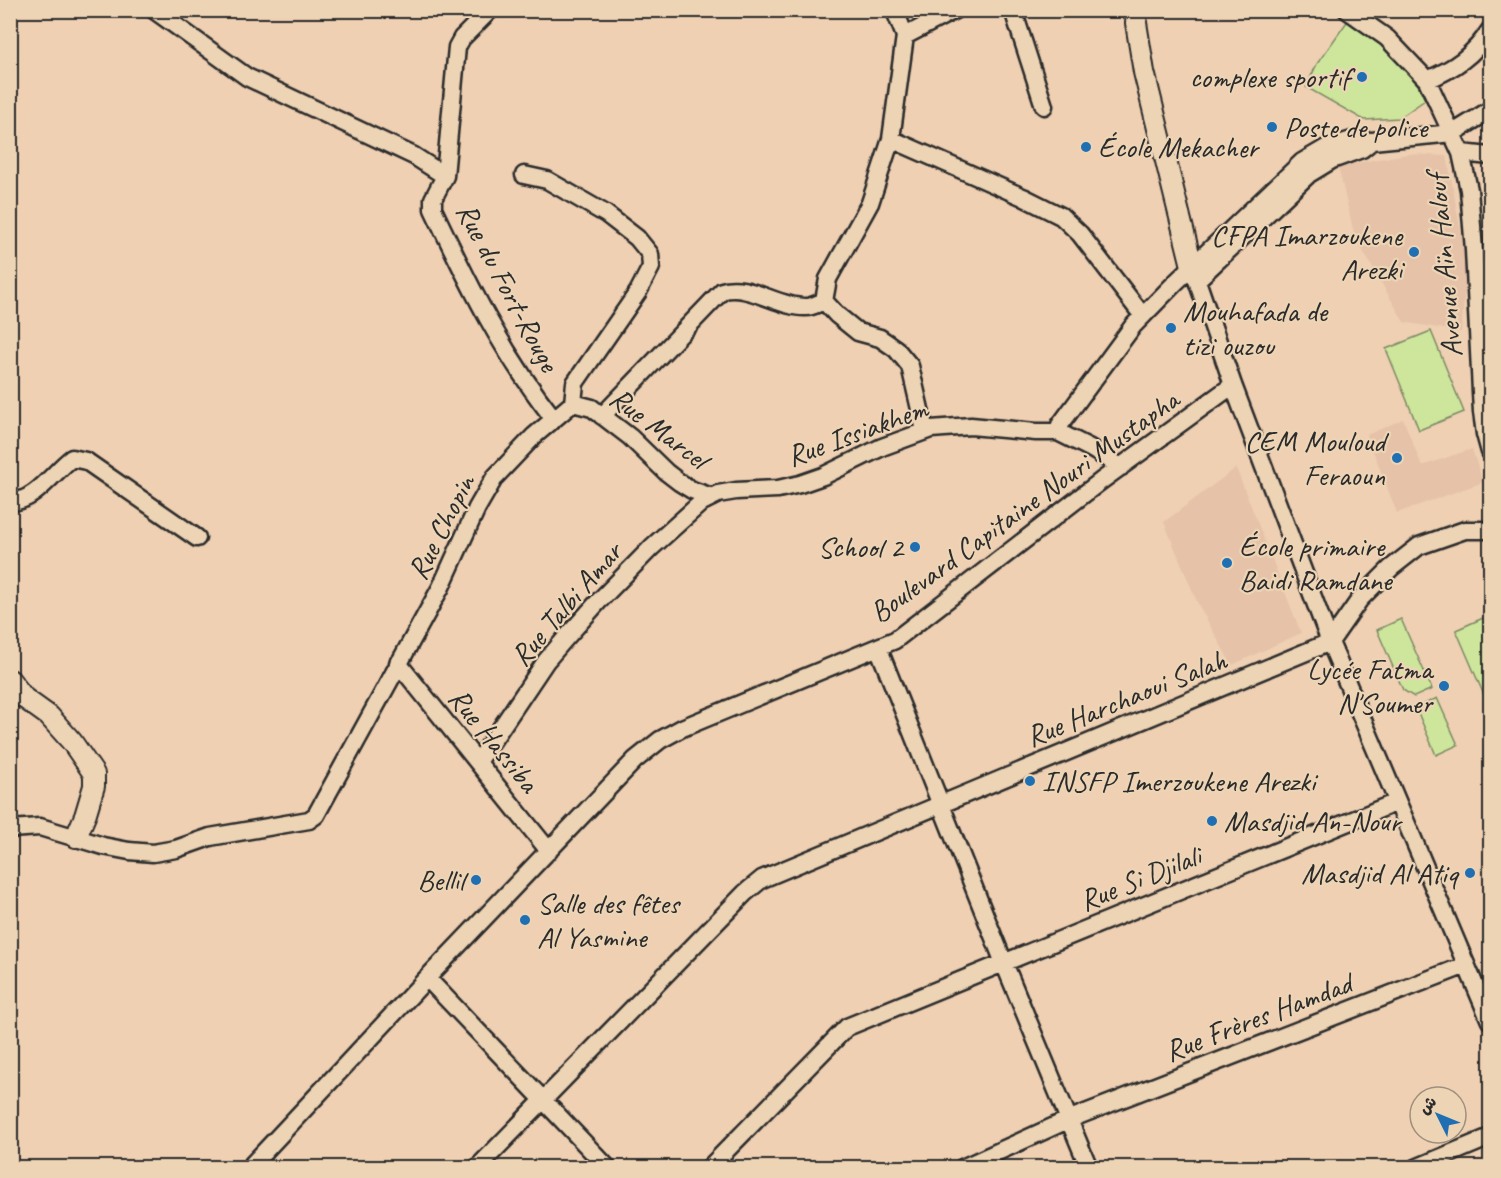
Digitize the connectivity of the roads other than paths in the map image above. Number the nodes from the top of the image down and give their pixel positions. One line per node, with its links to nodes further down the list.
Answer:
1 (154, 10): 19 (street)
2 (490, 10): 19 (street, Rue du Fort-Rouge)
3 (897, 10): 10 (street)
4 (955, 10): 10 (street)
5 (1013, 10): 12 (street)
6 (1137, 10): 20 (street)
7 (1347, 10): 8 (street, Avenue Aïn Halouf)
8 (1368, 16): 11 (street, Avenue Aïn Halouf)
9 (1491, 30): 11 (street)
10 (905, 36): 15 (street)
11 (1427, 80): 14 (street, Avenue Aïn Halouf)
12 (1044, 106)
13 (1491, 110): 14 (street)
14 (1453, 133): 16 (street, Avenue Aïn Halouf); 20 (street)
15 (891, 139): 21 (street); 22 (street)
16 (1461, 153): 17 (street); 29 (street, Avenue Aïn Halouf)
17 (1491, 156)
18 (524, 175): 24 (street)
19 (445, 176): 26 (street, Rue du Fort-Rouge)
20 (1195, 273): 22 (street); 23 (street)
21 (824, 301): 25 (street); 27 (street)
22 (1143, 316): 28 (street)
23 (1233, 386): 30 (street, Boulevard Capitaine Nouri Mustapha); 35 (street)
24 (573, 403): 25 (street, Rue Marcel); 26 (street, Rue Chopin)
25 (602, 416): 31 (street, Rue Marcel)
26 (554, 419): 37 (street, Rue Chopin)
27 (925, 431): 28 (street, Rue Issiakhem); 31 (street, Rue Issiakhem)
28 (1058, 432): 30 (street)
29 (1491, 452)
30 (1121, 467): 36 (street, Boulevard Capitaine Nouri Mustapha)
31 (712, 497): 39 (street, Rue Talbi Amar)
32 (10, 502): 34 (street)
33 (1491, 530): 35 (street)
34 (197, 538)
35 (1330, 642): 40 (street); 41 (street, Rue Harchaoui Salah)
36 (878, 647): 41 (street); 44 (street, Boulevard Capitaine Nouri Mustapha)
37 (398, 663): 39 (street, Rue Hassiba); 43 (street, Rue Chopin)
38 (10, 680): 43 (street)
39 (478, 762): 44 (street, Rue Hassiba)
40 (1397, 802): 45 (street, Rue Si Djilali); 46 (street)
41 (941, 803): 45 (street); 49 (street, Rue Harchaoui Salah)
42 (10, 829): 43 (street, Rue Chopin)
43 (76, 837)
44 (549, 851): 47 (street, Boulevard Capitaine Nouri Mustapha)
45 (1004, 963): 50 (street); 55 (street, Rue Si Djilali)
46 (1466, 965): 48 (street); 50 (street, Rue Frères Hamdad)
47 (427, 978): 49 (street); 52 (street, Boulevard Capitaine Nouri Mustapha)
48 (1491, 1021)
49 (543, 1099): 53 (street, Rue Harchaoui Salah); 54 (street)
50 (1070, 1119): 56 (street, Rue Frères Hamdad); 57 (street)
51 (1491, 1137): 58 (street)
52 (249, 1167)
53 (477, 1167)
54 (608, 1167)
55 (709, 1167)
56 (963, 1167)
57 (1089, 1167)
58 (1416, 1167)

